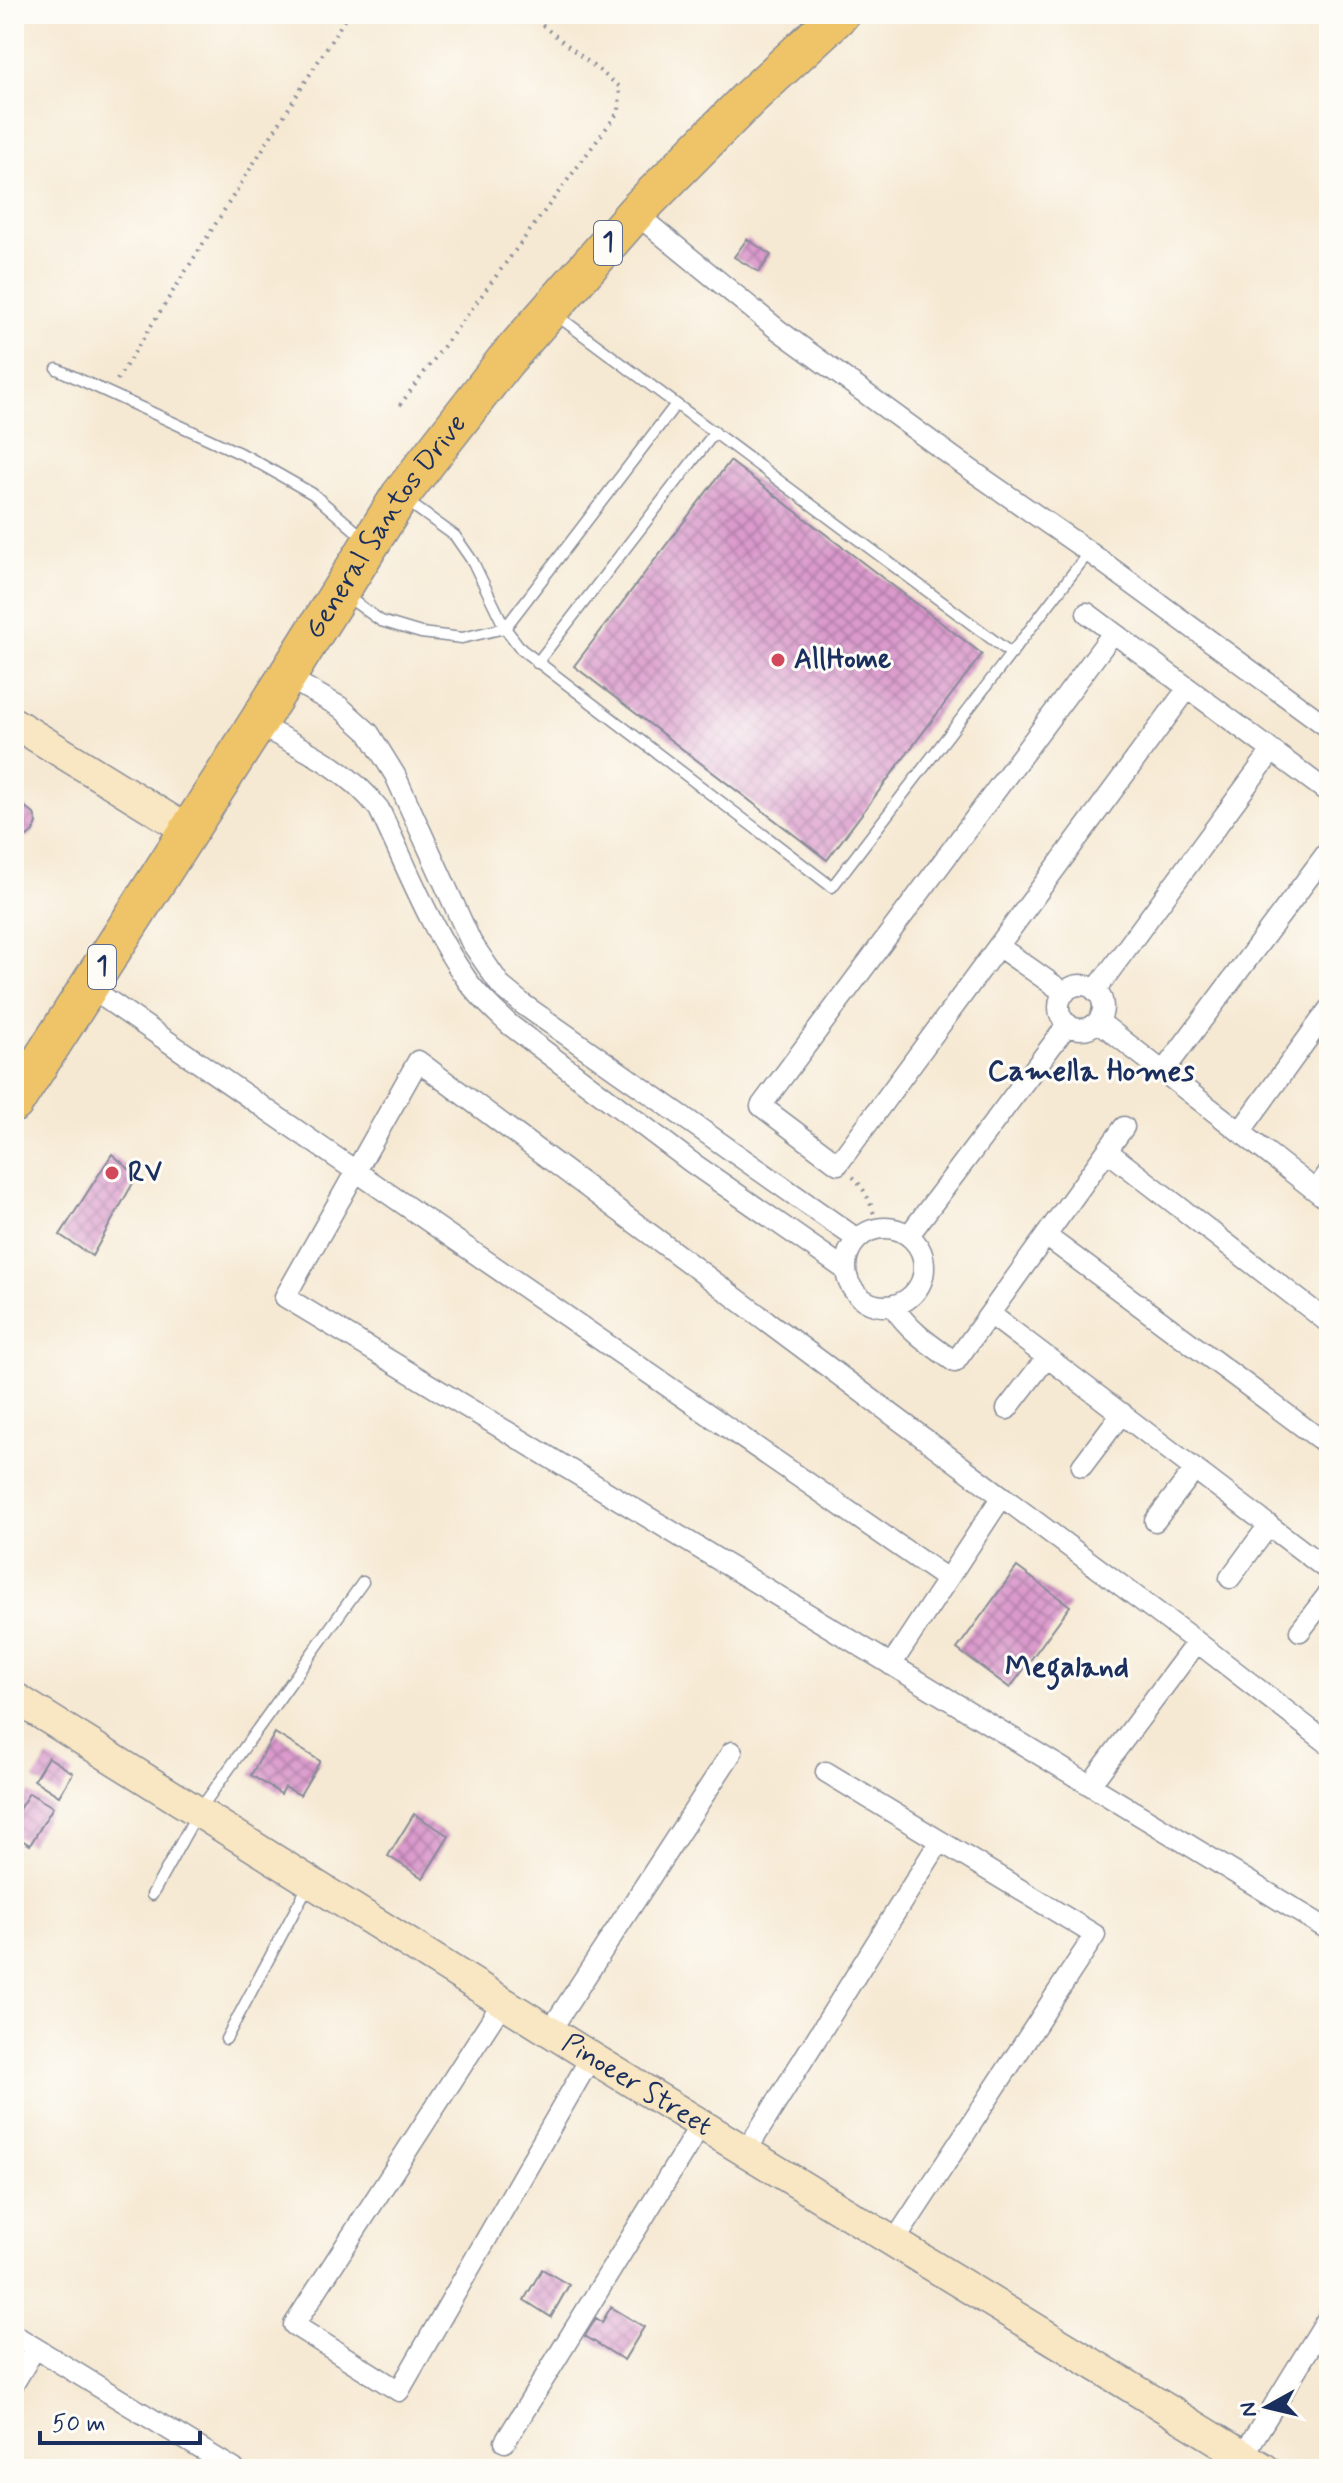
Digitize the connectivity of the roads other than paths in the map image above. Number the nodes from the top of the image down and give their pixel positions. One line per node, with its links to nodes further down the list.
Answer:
1 (840, 14): 2 (highway, General Santos Drive / 1)
2 (635, 213): 3 (highway, General Santos Drive / 1); 9 (street)
3 (549, 309): 5 (lane); 7 (highway, General Santos Drive / 1)
4 (57, 369): 8 (lane)
5 (676, 404): 6 (lane); 12 (lane)
6 (715, 432): 14 (lane); 15 (lane)
7 (400, 496): 8 (highway, General Santos Drive / 1); 12 (lane)
8 (369, 542): 10 (highway, General Santos Drive / 1)
9 (1089, 552): 14 (lane); 20 (street)
10 (339, 591): 12 (lane); 16 (highway, General Santos Drive / 1)
11 (1087, 613): 13 (street)
12 (505, 628): 15 (lane)
13 (1113, 633): 17 (street); 25 (street)
14 (1012, 654): 15 (lane)
15 (537, 663)
16 (287, 677): 19 (highway, General Santos Drive / 1); 42 (street)
17 (1188, 688): 21 (street); 25 (street)
18 (14, 723): 23 (main road)
19 (257, 724): 23 (highway, General Santos Drive / 1); 43 (street)
20 (1329, 728)
21 (1272, 751): 22 (street); 27 (street)
22 (1329, 793)
23 (189, 831): 26 (highway, General Santos Drive / 1)
24 (1329, 850): 32 (street)
25 (998, 946): 28 (street)
26 (89, 987): 33 (highway, General Santos Drive / 1); 37 (street)
27 (1095, 991): 28 (street); 30 (street)
28 (1065, 993): 31 (street)
29 (1329, 1009): 35 (street)
30 (1098, 1021): 31 (street); 32 (street)
31 (1068, 1024): 40 (street)
32 (1163, 1072): 35 (street)
33 (14, 1103)
34 (1124, 1127): 36 (street)
35 (1240, 1132): 39 (street)
36 (1107, 1151): 41 (street); 46 (street)
37 (356, 1171): 53 (street); 58 (street); 63 (street)
38 (1329, 1172): 39 (street)
39 (1322, 1196)
40 (909, 1235): 42 (street); 44 (street)
41 (1046, 1236): 45 (street); 50 (street)
42 (857, 1239): 43 (street)
43 (846, 1270): 44 (street)
44 (893, 1306): 45 (street)
45 (990, 1314): 47 (street)
46 (1329, 1323)
47 (1047, 1357): 48 (street); 49 (street)
48 (1007, 1409)
49 (1122, 1413): 51 (street); 52 (street)
50 (1329, 1446)
51 (1082, 1466)
52 (1195, 1469): 54 (street); 55 (street)
53 (1001, 1498): 58 (street); 62 (street)
54 (1155, 1521)
55 (1269, 1525): 56 (street); 57 (street)
56 (1329, 1571)
57 (1230, 1578)
58 (947, 1579): 63 (street)
59 (363, 1582): 69 (lane)
60 (1329, 1593): 61 (street)
61 (1300, 1631)
62 (1197, 1642): 65 (street); 68 (street)
63 (891, 1665): 68 (street)
64 (15, 1701): 69 (main road, Pinoeer Street)
65 (1329, 1744)
66 (732, 1752): 75 (street)
67 (826, 1772): 70 (street)
68 (1090, 1785): 73 (street)
69 (198, 1812): 71 (main road, Pinoeer Street); 72 (lane)
70 (940, 1841): 79 (street); 80 (street)
71 (310, 1882): 74 (main road, Pinoeer Street); 76 (lane)
72 (152, 1895)
73 (1329, 1930)
74 (503, 2002): 75 (main road, Pinoeer Street); 77 (street)
75 (550, 2031): 77 (main road, Pinoeer Street)
76 (226, 2039)
77 (591, 2057): 78 (main road, Pinoeer Street)
78 (701, 2124): 79 (main road, Pinoeer Street); 85 (street)
79 (746, 2151): 80 (main road, Pinoeer Street)
80 (894, 2242): 86 (main road, Pinoeer Street)
81 (1329, 2316): 86 (street)
82 (14, 2335): 83 (street)
83 (35, 2348): 84 (street); 87 (street)
84 (14, 2383)
85 (505, 2442)
86 (1254, 2462)
87 (234, 2469)

